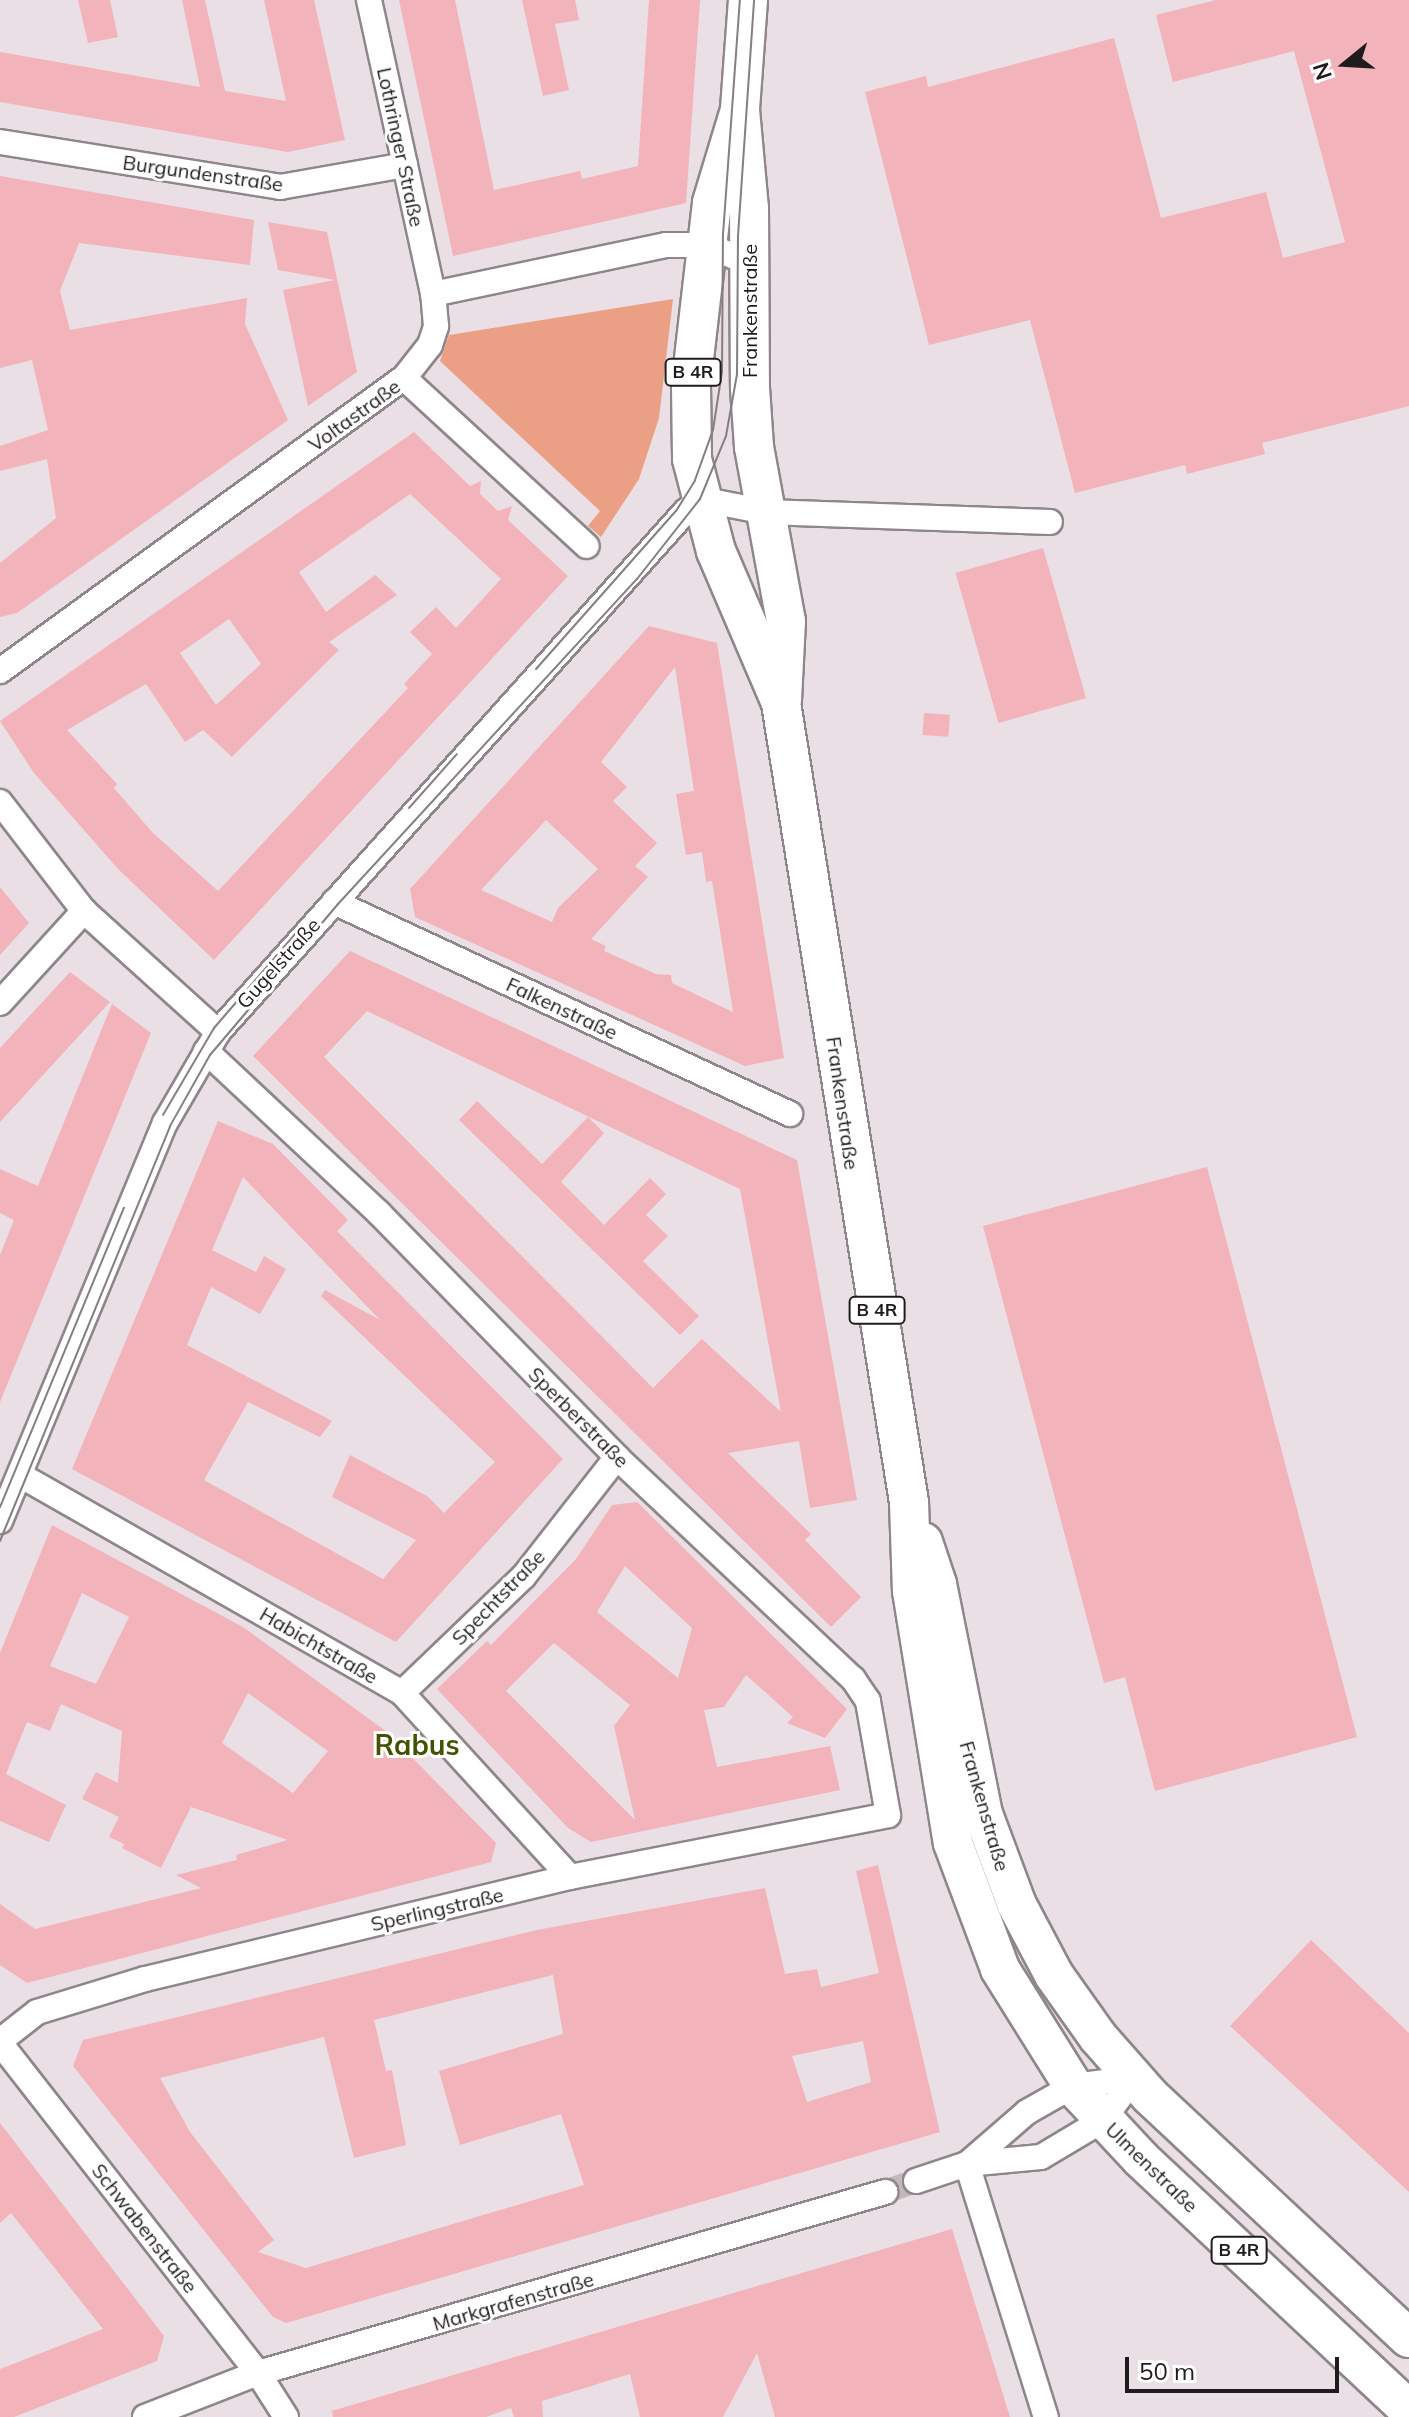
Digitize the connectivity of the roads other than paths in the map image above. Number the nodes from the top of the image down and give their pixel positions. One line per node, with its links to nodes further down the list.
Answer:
1 (369, 0): 5 (street, Lothringer Straße)
2 (748, 0): 3 (main road, Frankenstraße / B 4R)
3 (740, 110): 6 (main road, Frankenstraße / B 4R); 7 (main road, Frankenstraße / B 4R)
4 (0, 142): 5 (street, Burgundenstraße)
5 (405, 165): 8 (street, Lothringer Straße)
6 (708, 245): 7 (street); 8 (street); 10 (main road, Frankenstraße / B 4R)
7 (748, 263): 11 (main road, Frankenstraße / B 4R)
8 (433, 294): 9 (street, Voltastraße)
9 (404, 378): 13 (street); 14 (street, Voltastraße)
10 (700, 499): 11 (street); 15 (main road, Frankenstraße / B 4R); 17 (street, Gugelstraße)
11 (766, 512): 12 (street); 15 (main road, Frankenstraße / B 4R)
12 (1050, 522)
13 (587, 546)
14 (0, 671)
15 (781, 703): 24 (main road, Frankenstraße / B 4R)
16 (0, 802): 18 (street, Sperberstraße)
17 (334, 902): 20 (street, Gugelstraße); 21 (street, Falkenstraße)
18 (84, 911): 19 (street); 20 (street, Sperberstraße)
19 (0, 1003)
20 (212, 1042): 22 (street, Sperberstraße); 23 (street, Gugelstraße)
21 (790, 1114)
22 (617, 1457): 26 (street, Spechtstraße); 27 (street, Sperberstraße)
23 (20, 1475): 25 (street, Gugelstraße); 26 (street, Habichtstraße)
24 (909, 1502): 30 (main road, Frankenstraße / B 4R); 31 (main road, Frankenstraße / B 4R)
25 (0, 1521)
26 (402, 1693): 28 (street, Habichtstraße)
27 (888, 1815): 28 (street, Sperlingstraße)
28 (570, 1877): 29 (street, Sperlingstraße)
29 (0, 2042): 37 (street, Schwabenstraße)
30 (1134, 2078): 31 (street); 32 (street); 36 (main road, B 4R)
31 (1073, 2086): 32 (main road, Ulmenstraße / B 4R); 33 (street)
32 (1103, 2120): 33 (street); 38 (main road, Ulmenstraße / B 4R)
33 (967, 2164): 34 (street); 41 (street)
34 (916, 2181)
35 (885, 2192): 37 (street, Markgrafenstraße)
36 (1409, 2338)
37 (258, 2373): 39 (street, Markgrafenstraße); 40 (street, Schwabenstraße)
38 (1409, 2410)
39 (145, 2417)
40 (286, 2417)
41 (1046, 2417)

